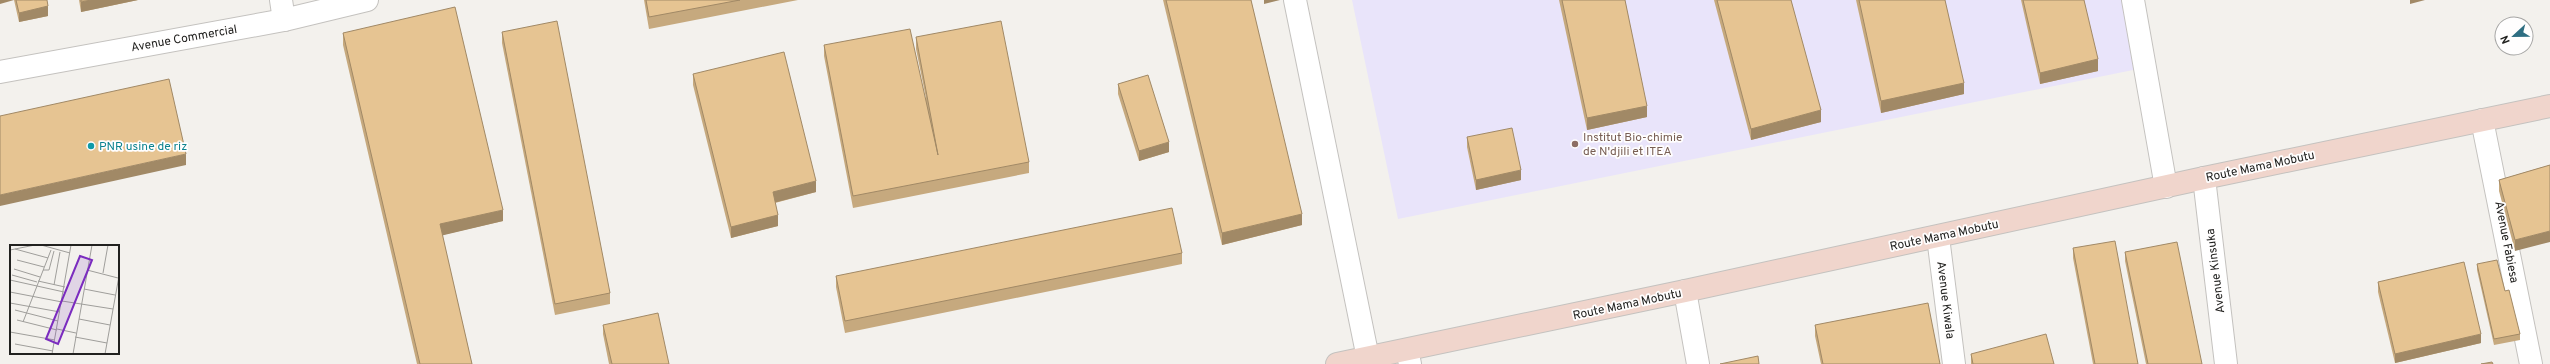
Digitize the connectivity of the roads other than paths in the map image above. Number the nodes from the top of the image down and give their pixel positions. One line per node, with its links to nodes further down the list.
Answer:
1 (367, 0): 4 (street, Avenue Commercial)
2 (1295, 0): 13 (street)
3 (2133, 0): 9 (street)
4 (282, 10): 5 (street, Avenue Commercial)
5 (0, 72)
6 (2550, 106): 7 (street, Route Mama Mobutu)
7 (2482, 120): 8 (street, Route Mama Mobutu); 18 (street, Avenue Fabiesa)
8 (2204, 178): 9 (street, Route Mama Mobutu); 17 (street, Avenue Kinsuka)
9 (2166, 187): 10 (street, Route Mama Mobutu)
10 (1938, 237): 11 (street, Route Mama Mobutu); 16 (street, Avenue Kiwala)
11 (1685, 292): 12 (street, Route Mama Mobutu); 15 (street)
12 (1408, 357): 13 (street, Route Mama Mobutu)
13 (1368, 358): 14 (street, Route Mama Mobutu)
14 (1337, 364)
15 (1698, 364)
16 (1954, 364)
17 (2226, 364)
18 (2531, 364)

